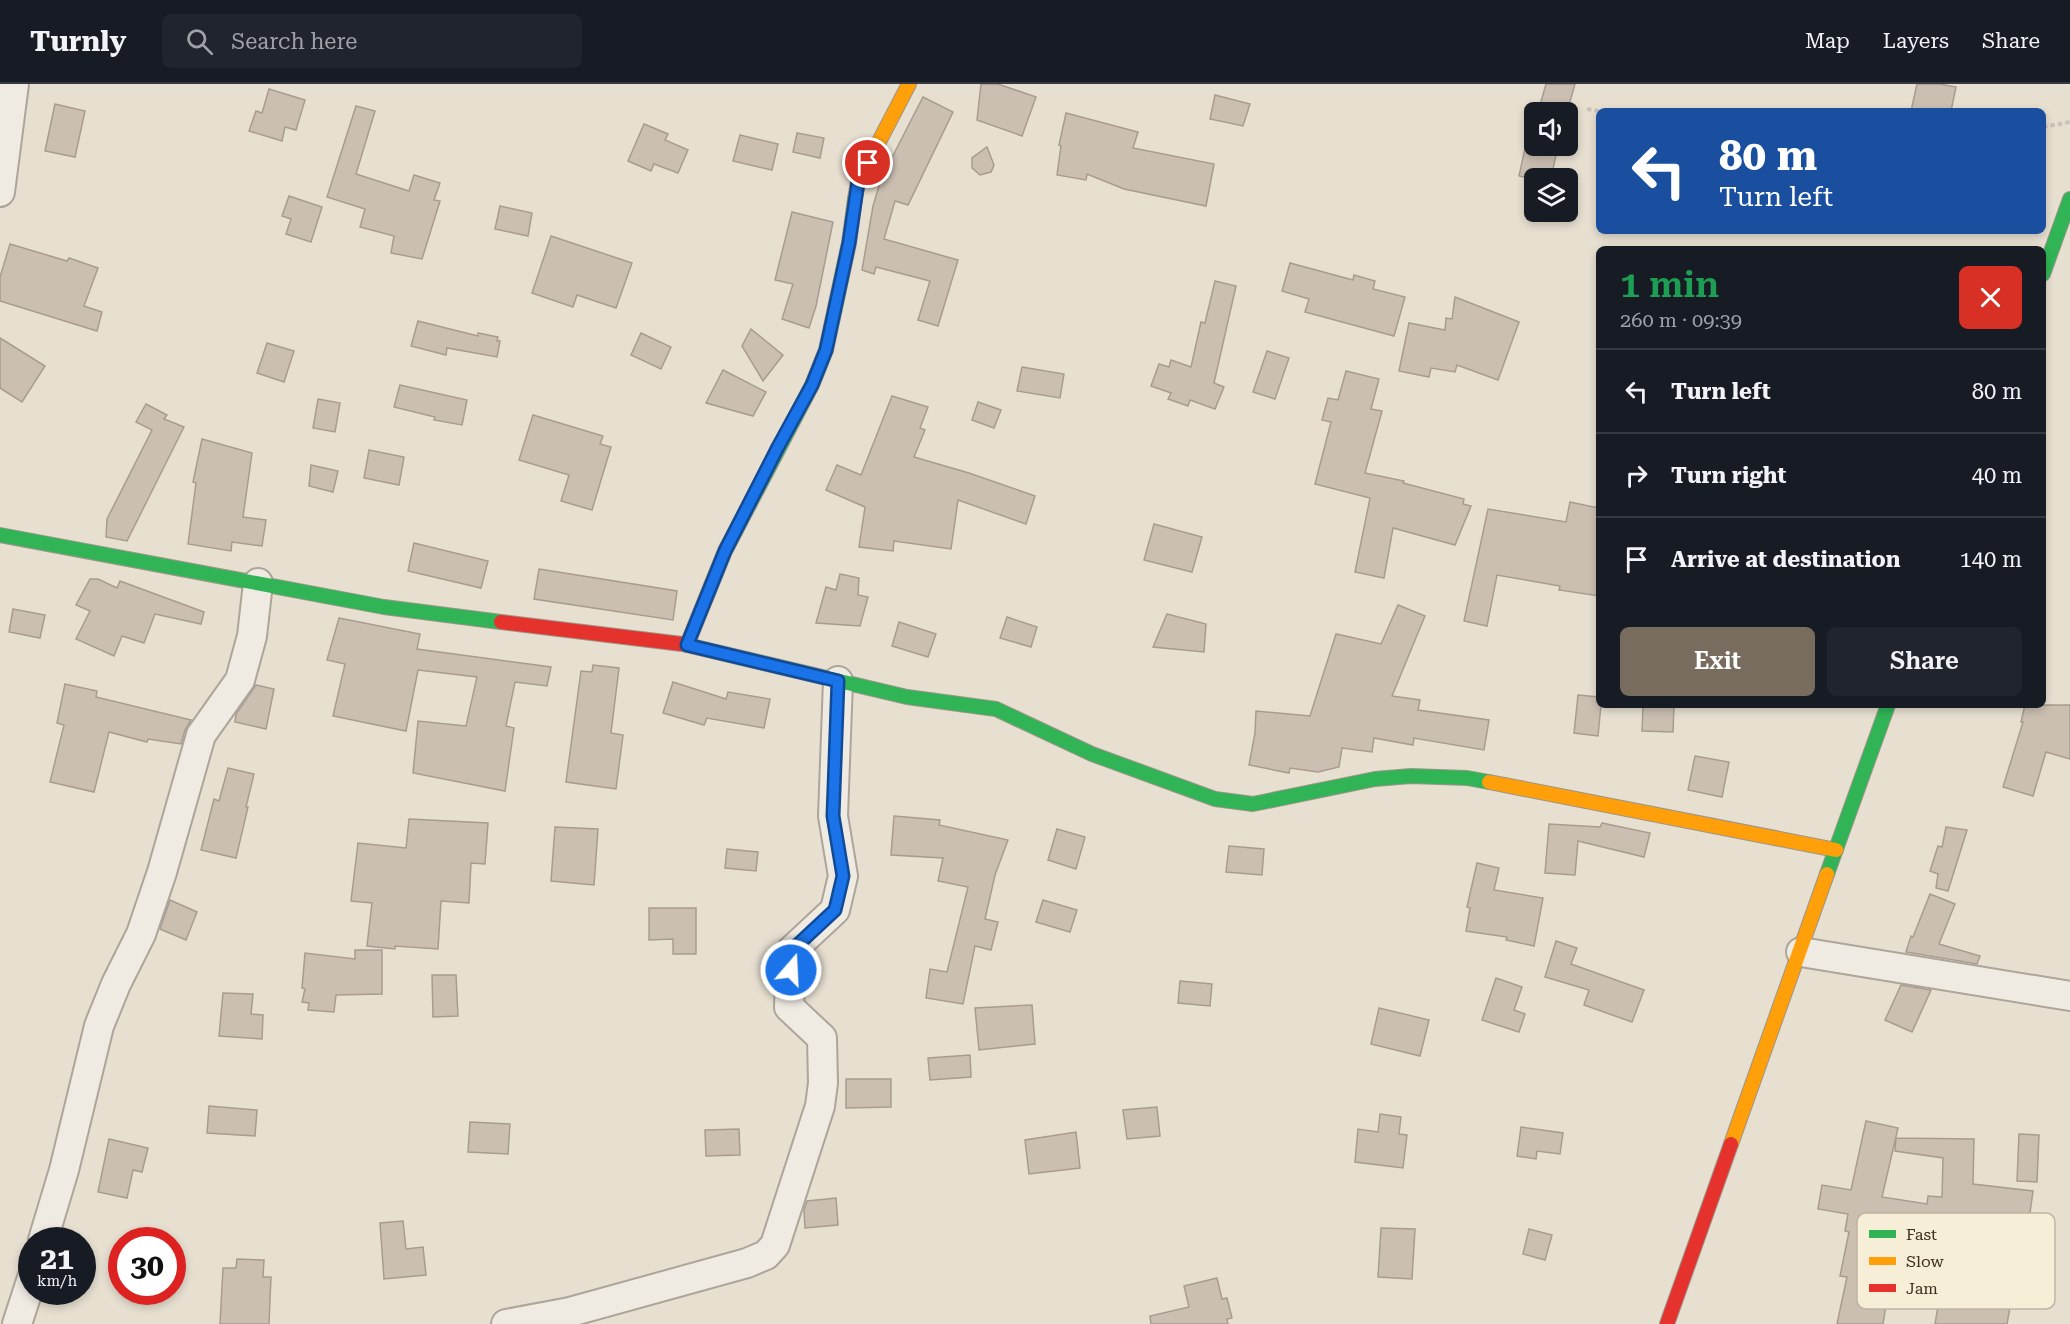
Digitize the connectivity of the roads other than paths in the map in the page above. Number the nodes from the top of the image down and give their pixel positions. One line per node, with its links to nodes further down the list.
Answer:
1 (14, 84): 3 (street)
2 (909, 84): 8 (main road)
3 (0, 192)
4 (2070, 199): 5 (main road)
5 (2046, 266)
6 (0, 535): 7 (main road)
7 (258, 583): 8 (main road); 14 (street)
8 (687, 645): 9 (main road)
9 (838, 681): 11 (main road); 17 (street)
10 (1887, 708): 11 (main road)
11 (1836, 850): 12 (main road)
12 (1801, 952): 13 (street); 18 (main road)
13 (2070, 996)
14 (47, 1227)
15 (23, 1305): 16 (street)
16 (17, 1324)
17 (506, 1324)
18 (1666, 1324)

